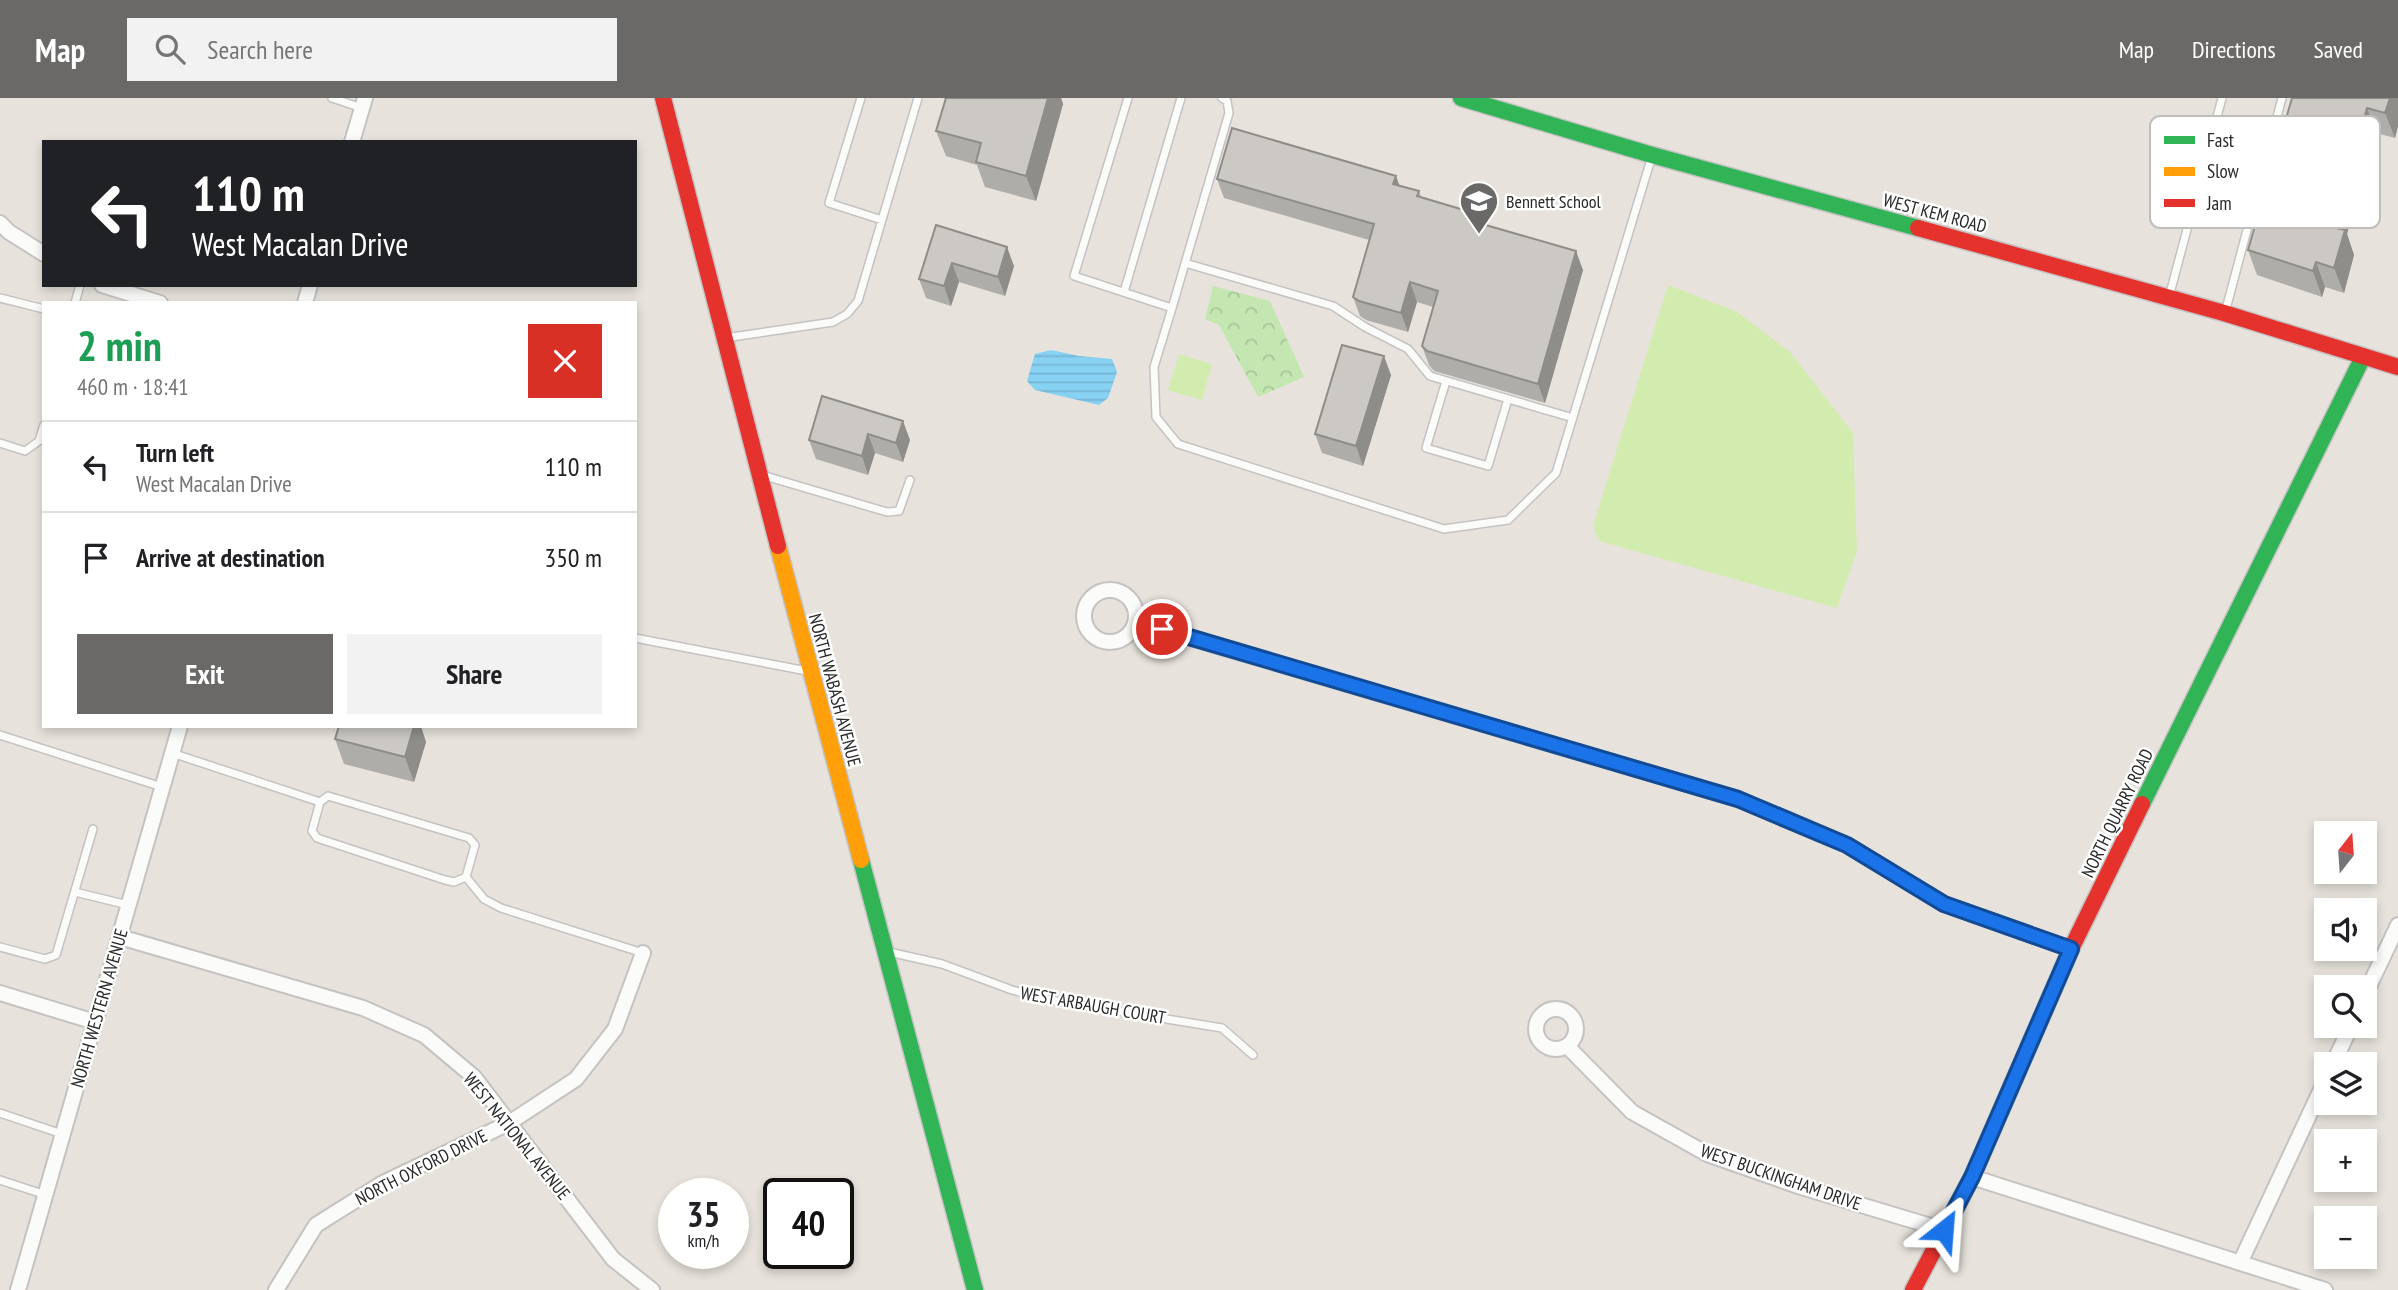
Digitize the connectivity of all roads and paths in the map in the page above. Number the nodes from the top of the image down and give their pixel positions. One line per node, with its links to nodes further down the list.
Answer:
1 (332, 98): 11 (lane)
2 (663, 98): 30 (street, NORTH WABASH AVENUE)
3 (861, 98): 16 (lane)
4 (918, 98): 16 (lane)
5 (1128, 98): 23 (lane)
6 (1181, 98): 23 (lane)
7 (1222, 98): 21 (lane)
8 (1461, 98): 15 (street, WEST KEM ROAD)
9 (2222, 98): 12 (lane)
10 (2282, 98): 13 (lane)
11 (363, 103): 14 (street)
12 (2217, 116)
13 (2277, 116)
14 (353, 140)
15 (1652, 155): 25 (street, WEST KEM ROAD); 35 (lane)
16 (882, 220): 30 (lane)
17 (0, 223): 20 (street)
18 (2188, 228): 25 (lane)
19 (2247, 228): 29 (lane)
20 (42, 253)
21 (1185, 263): 28 (lane); 33 (lane)
22 (108, 287): 26 (street)
23 (1124, 292): 28 (lane)
24 (0, 298): 27 (lane)
25 (2169, 298): 29 (street, WEST KEM ROAD)
26 (154, 301)
27 (42, 308)
28 (1172, 308): 35 (lane)
29 (2224, 313): 31 (street, WEST KEM ROAD)
30 (724, 339): 38 (street, NORTH WABASH AVENUE)
31 (2363, 356): 32 (street, WEST KEM ROAD); 55 (street, NORTH QUARRY ROAD)
32 (2398, 367)
33 (1446, 381): 34 (lane); 34 (lane)
34 (1508, 399): 35 (lane)
35 (1573, 418)
36 (42, 431): 37 (lane)
37 (0, 443)
38 (758, 473): 39 (lane); 42 (street, NORTH WABASH AVENUE)
39 (910, 480)
40 (1136, 622): 55 (street)
41 (637, 638): 42 (lane)
42 (811, 672): 56 (street, NORTH WABASH AVENUE)
43 (179, 728): 45 (street, NORTH WESTERN AVENUE)
44 (0, 735): 46 (lane)
45 (172, 753): 46 (street, NORTH WESTERN AVENUE); 47 (lane)
46 (162, 787): 51 (street, NORTH WESTERN AVENUE)
47 (320, 802): 49 (lane); 49 (lane)
48 (93, 830): 50 (lane)
49 (466, 877): 57 (lane)
50 (75, 892): 51 (lane); 54 (lane)
51 (129, 905): 53 (street, NORTH WESTERN AVENUE)
52 (2398, 925): 58 (street)
53 (120, 937): 60 (street, NORTH WESTERN AVENUE); 65 (street, WEST NATIONAL AVENUE)
54 (0, 947)
55 (2071, 949): 67 (street, NORTH QUARRY ROAD)
56 (885, 951): 62 (lane, WEST ARBAUGH COURT); 75 (street, NORTH WABASH AVENUE)
57 (643, 953): 65 (street, NORTH OXFORD DRIVE)
58 (2374, 975)
59 (0, 993): 60 (street)
60 (95, 1022): 66 (street, NORTH WESTERN AVENUE)
61 (1567, 1046): 70 (street, WEST BUCKINGHAM DRIVE)
62 (1254, 1055)
63 (2314, 1105): 71 (street)
64 (0, 1113): 66 (lane)
65 (509, 1123): 73 (street, NORTH OXFORD DRIVE); 74 (street, WEST NATIONAL AVENUE)
66 (63, 1135): 69 (street, NORTH WESTERN AVENUE)
67 (1972, 1177): 70 (street, NORTH QUARRY ROAD); 71 (street)
68 (0, 1180): 69 (lane)
69 (46, 1195): 72 (street, NORTH WESTERN AVENUE)
70 (1944, 1230): 76 (street, NORTH QUARRY ROAD)
71 (2240, 1263): 77 (street)
72 (19, 1290)
73 (276, 1290)
74 (652, 1290)
75 (975, 1290)
76 (1913, 1290)
77 (2325, 1290)

